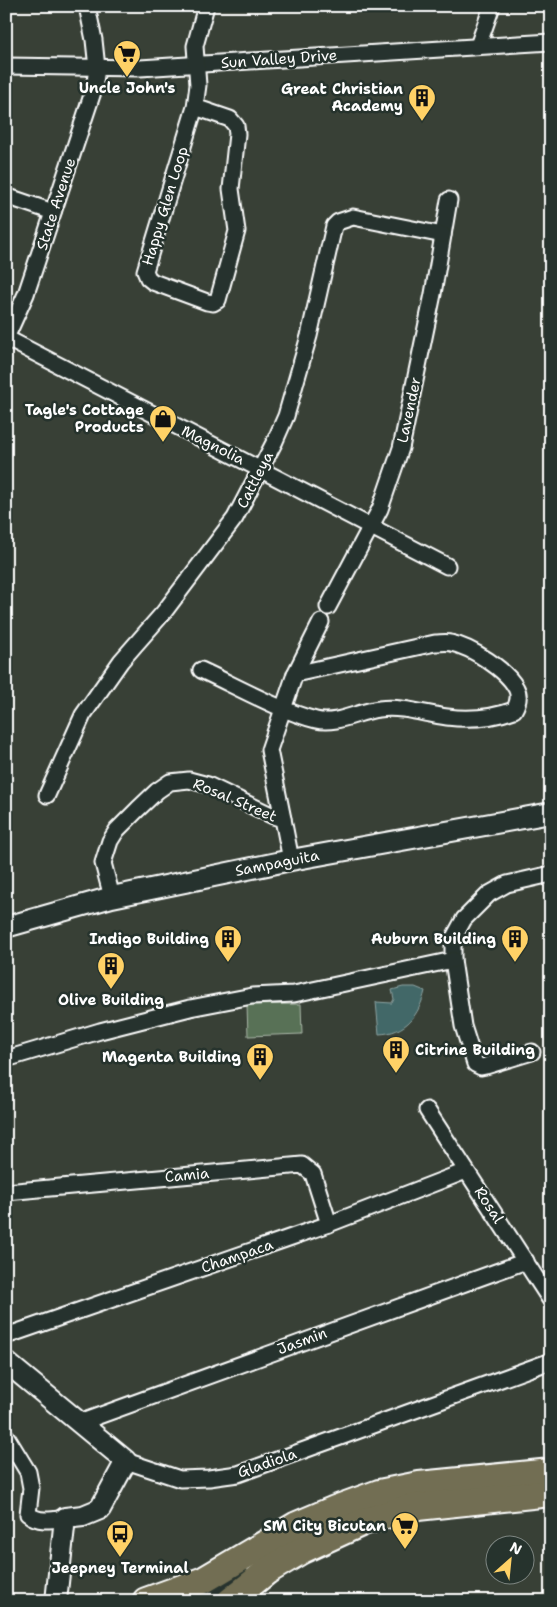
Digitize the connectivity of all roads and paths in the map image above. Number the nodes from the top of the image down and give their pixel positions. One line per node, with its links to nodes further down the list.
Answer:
1 (87, 6): 8 (street, State Avenue)
2 (206, 6): 6 (street, Happy Glen Loop)
3 (492, 6): 5 (street)
4 (551, 42): 5 (street, Sun Valley Drive)
5 (478, 46): 6 (street, Sun Valley Drive)
6 (197, 64): 8 (street, Sun Valley Drive); 9 (street, Happy Glen Loop)
7 (6, 66): 8 (street, Sun Valley Drive)
8 (97, 68): 12 (street, State Avenue)
9 (196, 107): 9 (street, Happy Glen Loop)
10 (6, 196): 12 (street)
11 (449, 200): 13 (street, Lavender)
12 (53, 212): 14 (street, State Avenue)
13 (443, 235): 15 (street, Cattleya); 16 (street, Lavender)
14 (6, 338): 15 (street, Magnolia)
15 (260, 469): 16 (street, Magnolia); 23 (street, Cattleya)
16 (372, 526): 17 (street, Magnolia); 18 (street, Lavender)
17 (447, 566)
18 (328, 607)
19 (321, 622): 21 (street)
20 (201, 670): 22 (street)
21 (295, 674): 22 (street); 22 (street)
22 (284, 708): 25 (street)
23 (46, 796)
24 (551, 813): 26 (street, Sampaguita)
25 (283, 819): 26 (street, Rosal Street); 28 (street, Rosal Street)
26 (291, 860): 28 (street, Sampaguita)
27 (551, 874): 30 (street)
28 (112, 896): 29 (street, Sampaguita)
29 (6, 927)
30 (453, 960): 31 (street); 32 (street)
31 (532, 1052)
32 (6, 1059)
33 (426, 1110): 34 (street, Rosal)
34 (466, 1171): 36 (street, Champaca); 37 (street, Rosal)
35 (6, 1192): 36 (street, Camia)
36 (329, 1224): 39 (street, Champaca)
37 (526, 1260): 38 (street, Rosal); 42 (street, Jasmin)
38 (551, 1302)
39 (6, 1336)
40 (551, 1361): 44 (street, Gladiola)
41 (6, 1362): 42 (street, Gladiola)
42 (79, 1423): 44 (street, Gladiola)
43 (6, 1436): 49 (street)
44 (126, 1461): 49 (street)
45 (551, 1472): 50 (highway)
46 (551, 1482): 47 (street)
47 (456, 1490): 52 (street); 53 (street)
48 (551, 1493): 54 (highway)
49 (65, 1518): 51 (street)
50 (159, 1597)
51 (56, 1601)
52 (205, 1601)
53 (222, 1601)
54 (230, 1601)

